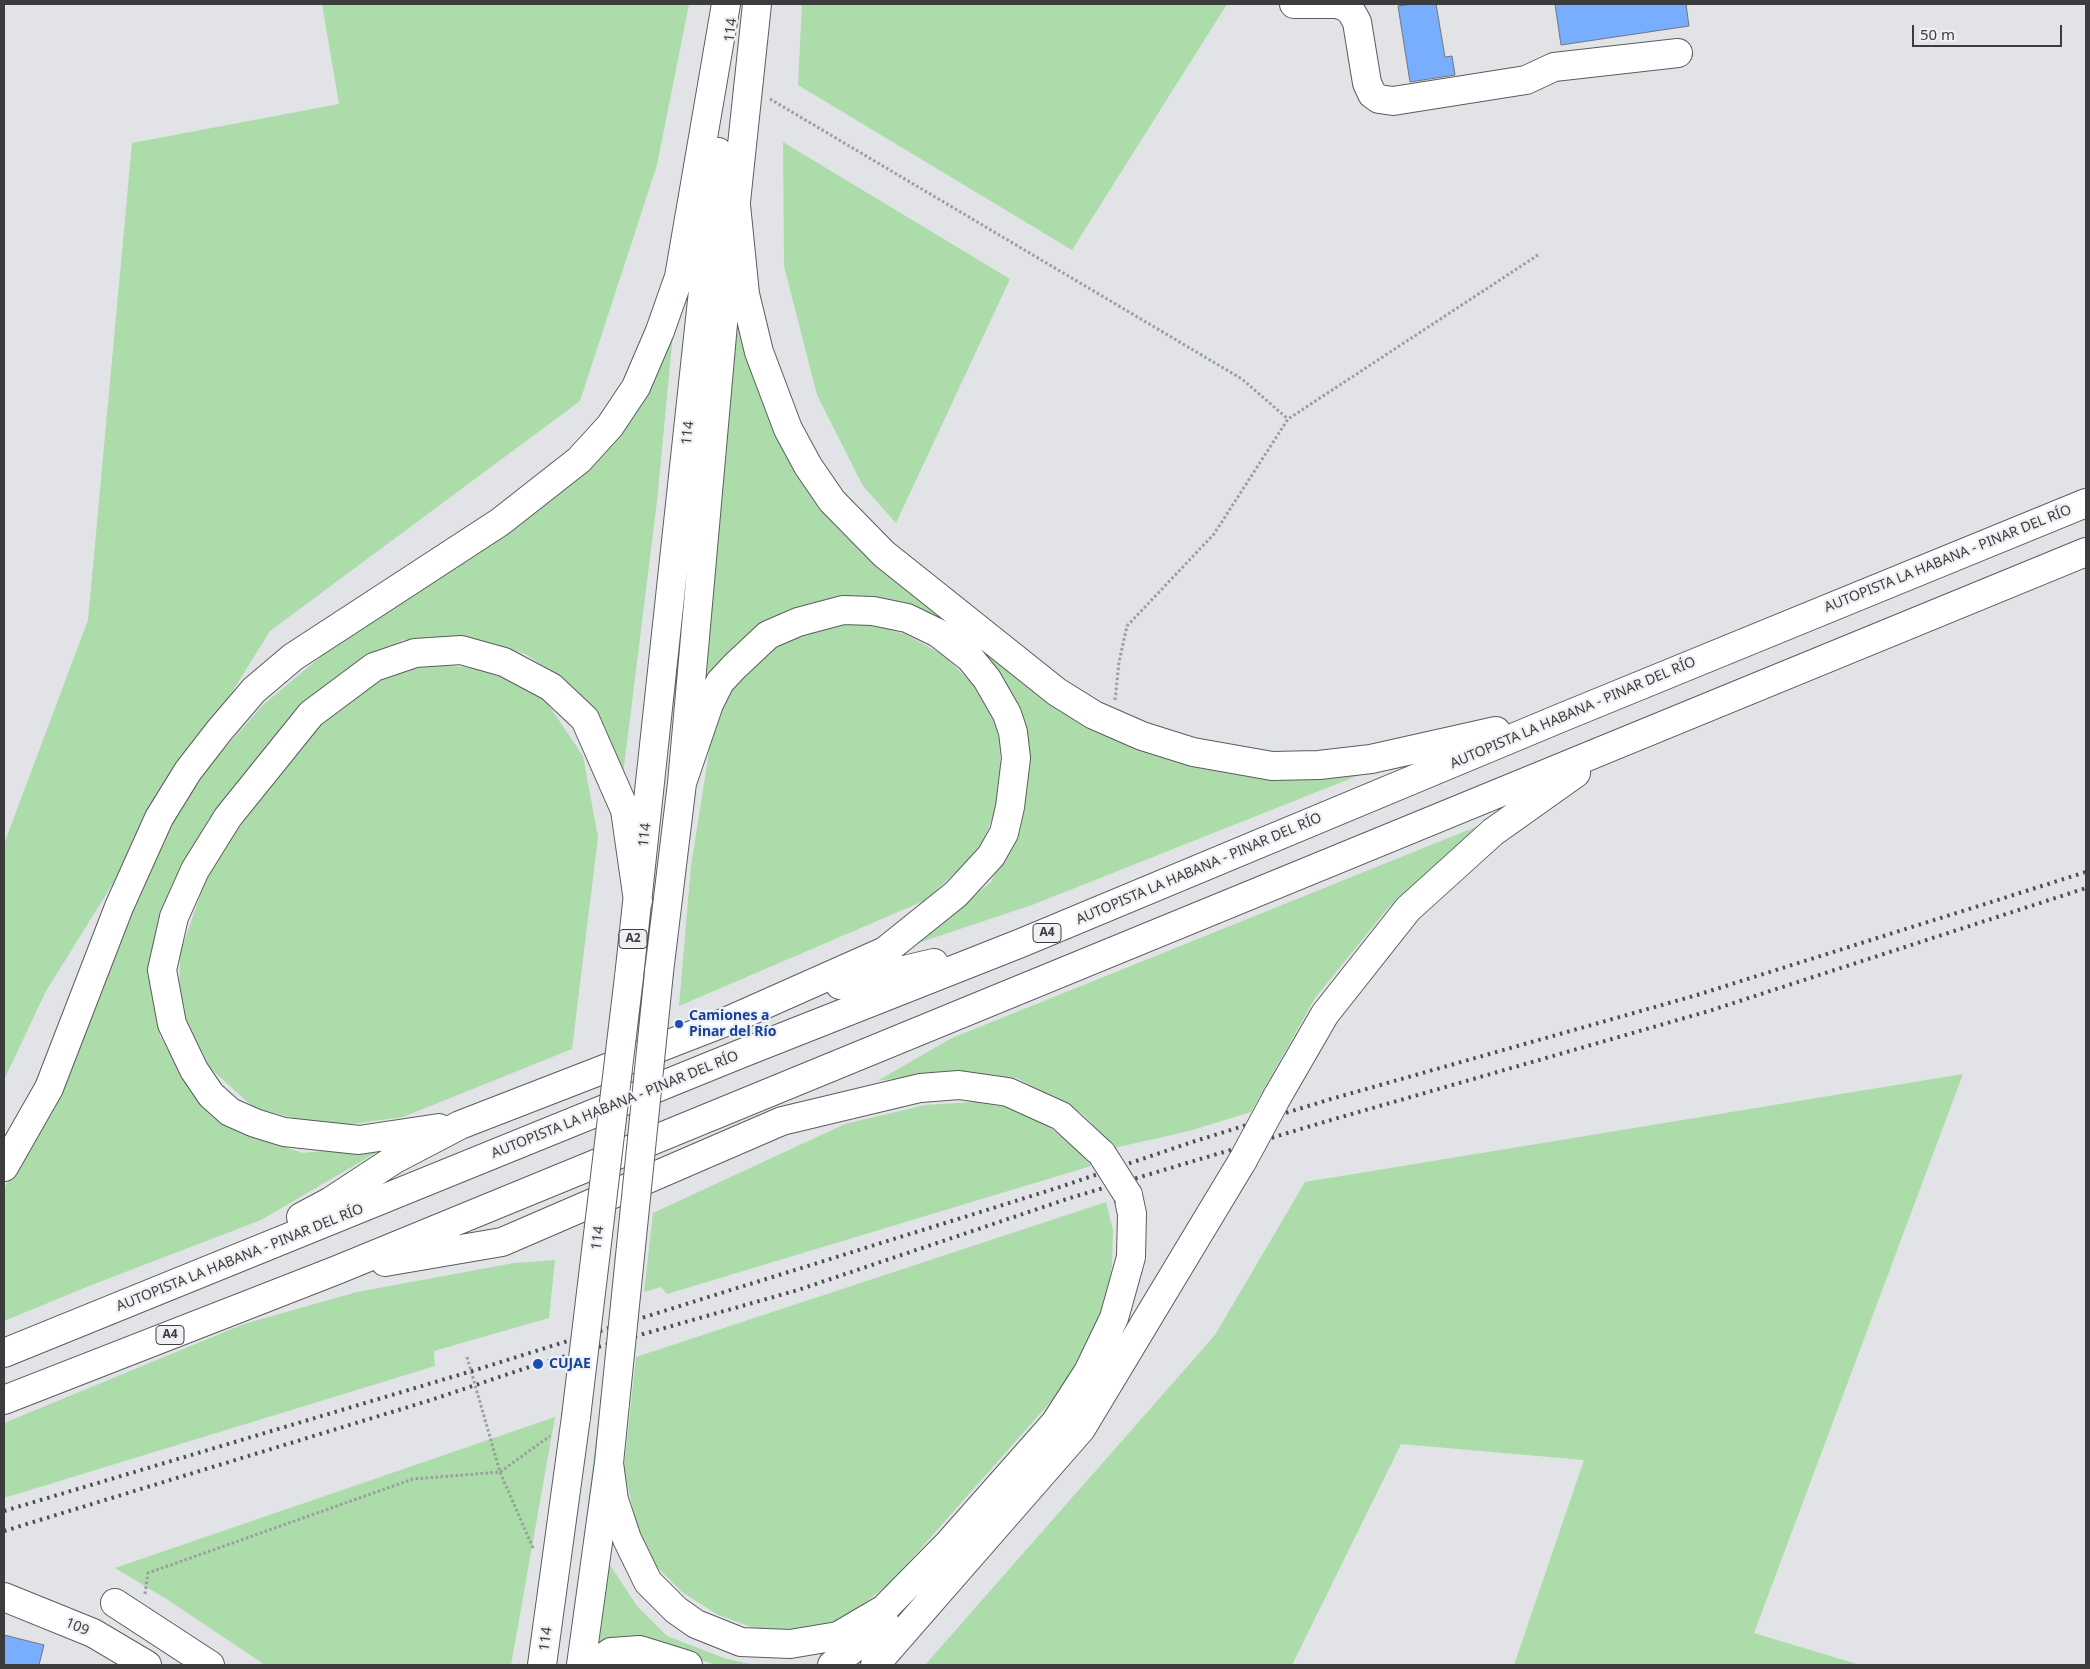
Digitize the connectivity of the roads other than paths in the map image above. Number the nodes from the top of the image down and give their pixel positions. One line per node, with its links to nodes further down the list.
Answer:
1 (726, 4): 18 (main road)
2 (734, 4): 12 (main road, 114)
3 (757, 4): 6 (main road, 114)
4 (1294, 4): 5 (main road)
5 (1678, 53)
6 (736, 205): 9 (main road); 11 (main road, 114)
7 (2086, 503): 9 (main road, AUTOPISTA LA HABANA - PINAR DEL RÍO / A4)
8 (2086, 552): 10 (main road, A4)
9 (1563, 717): 13 (main road, AUTOPISTA LA HABANA - PINAR DEL RÍO / A4)
10 (1618, 743): 15 (main road, A4); 36 (main road, bridge)
11 (682, 783): 14 (main road); 23 (main road, 114, bridge)
12 (638, 900): 17 (main road); 24 (main road, 114 / A2, bridge)
13 (1021, 943): 14 (main road); 20 (main road, AUTOPISTA LA HABANA - PINAR DEL RÍO / A4)
14 (784, 998): 17 (main road)
15 (843, 1063): 16 (main road); 19 (main road, A4)
16 (782, 1121): 19 (main road); 25 (main road, bridge)
17 (460, 1125): 20 (main road)
18 (4, 1167)
19 (337, 1270): 22 (main road, A4)
20 (165, 1289): 21 (main road, AUTOPISTA LA HABANA - PINAR DEL RÍO / A4)
21 (4, 1353)
22 (4, 1400)
23 (610, 1463): 25 (main road); 32 (main road, 114)
24 (564, 1505): 30 (main road, 114); 31 (main road)
25 (939, 1553): 35 (main road)
26 (4, 1597): 28 (main road, 109)
27 (115, 1603): 29 (main road)
28 (147, 1665)
29 (210, 1665)
30 (542, 1665)
31 (573, 1665)
32 (581, 1665)
33 (592, 1665): 34 (main road)
34 (688, 1665)
35 (832, 1665)
36 (875, 1665)

